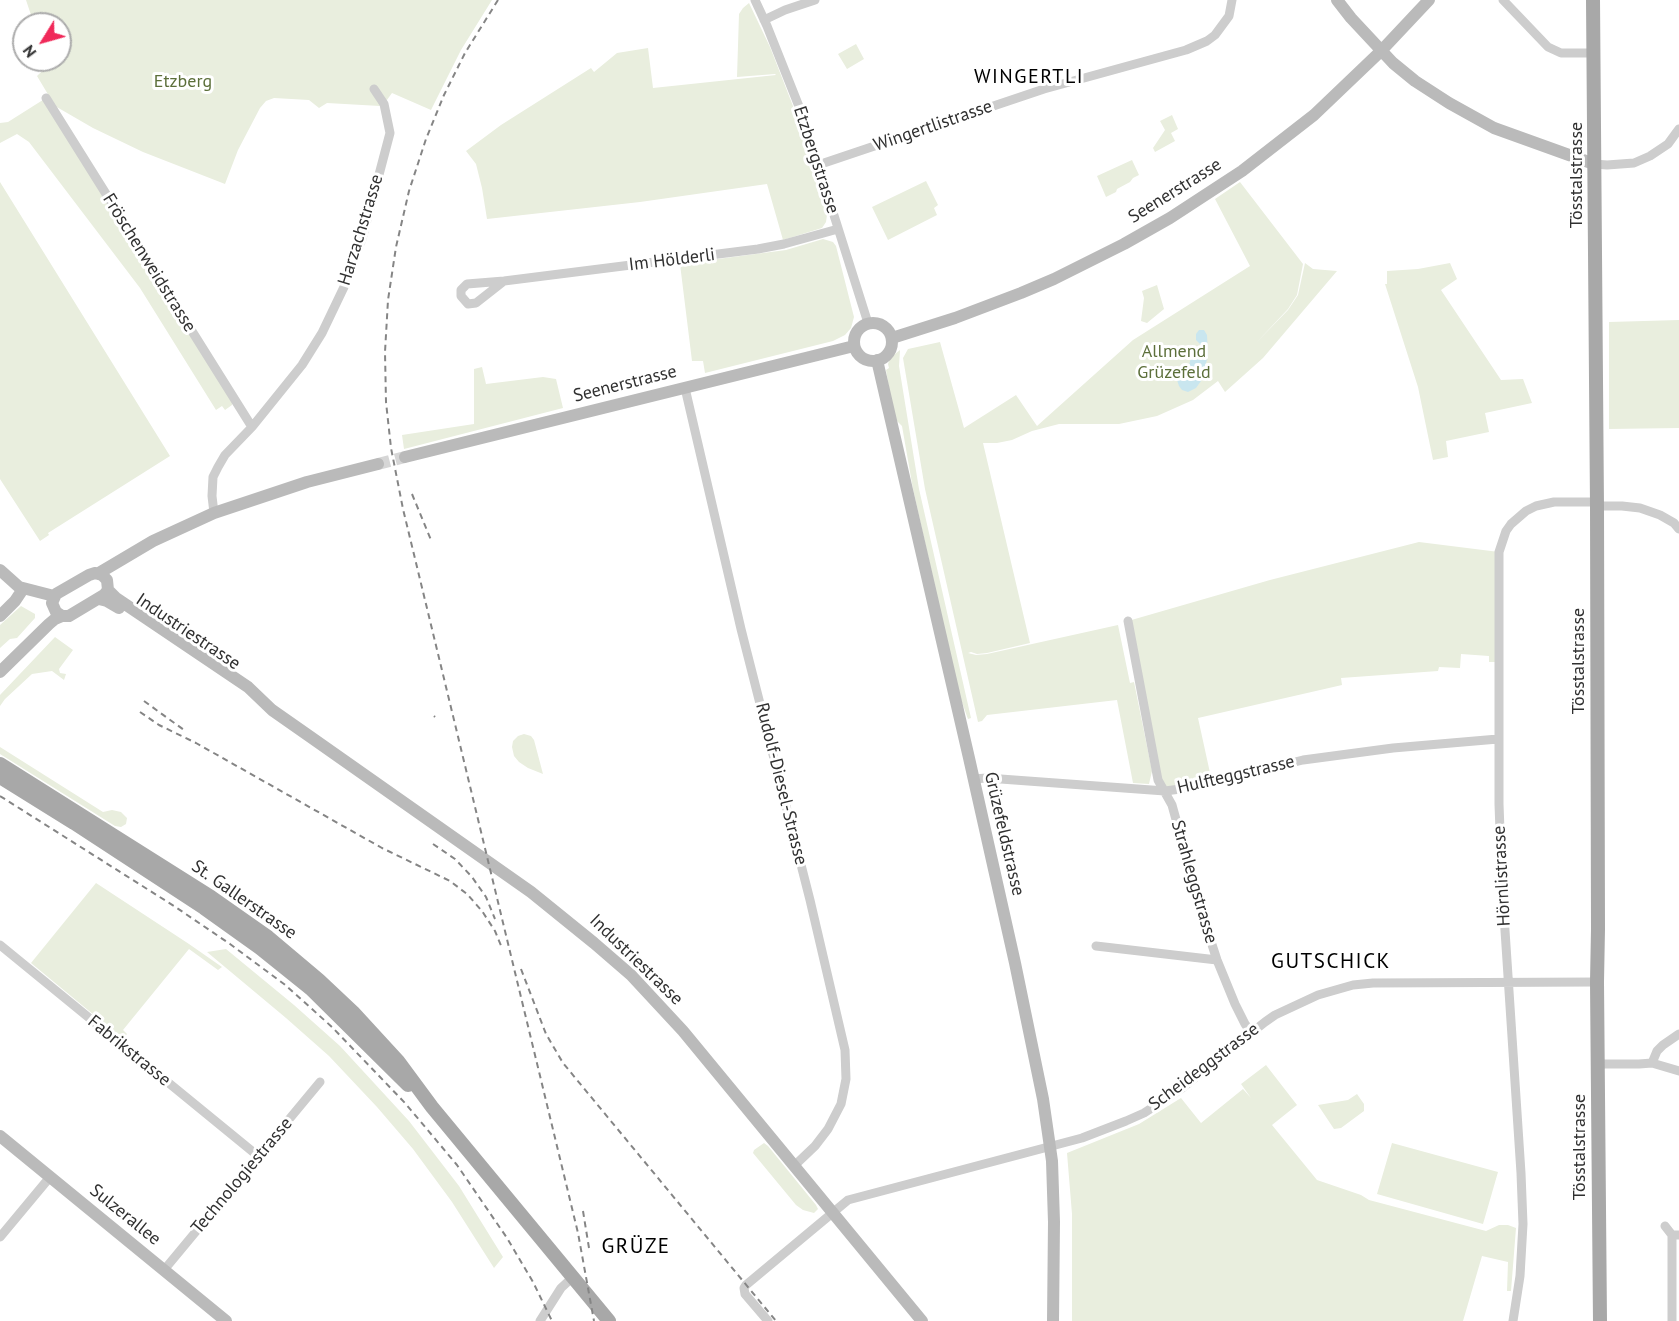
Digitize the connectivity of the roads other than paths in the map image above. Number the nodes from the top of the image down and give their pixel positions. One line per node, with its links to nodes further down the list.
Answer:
1 (755, 0): 8 (street, Etzbergstrasse)
2 (814, 0): 8 (street)
3 (1232, 0): 15 (street, Wingertlistrasse)
4 (1337, 0): 9 (main road)
5 (1429, 0): 9 (main road, Seenerstrasse)
6 (1503, 0): 10 (street)
7 (1593, 0): 10 (main road, Tösstalstrasse)
8 (764, 20): 15 (street, Etzbergstrasse)
9 (1381, 51): 14 (main road); 19 (main road, Seenerstrasse)
10 (1594, 52): 14 (main road, Tösstalstrasse)
11 (374, 89): 23 (street, Harzachstrasse)
12 (46, 98): 23 (street, Fröschenweidstrasse)
13 (1679, 129): 14 (street)
14 (1594, 164): 26 (main road, Tösstalstrasse)
15 (818, 165): 16 (street, Etzbergstrasse)
16 (838, 229): 17 (street, Im Hölderli); 18 (street, Etzbergstrasse)
17 (504, 281)
18 (868, 323): 19 (main road); 20 (main road)
19 (892, 338): 21 (main road)
20 (855, 346): 21 (main road); 22 (main road, Seenerstrasse)
21 (878, 360): 45 (main road, Grüzefeldstrasse)
22 (685, 388): 24 (main road, Seenerstrasse); 62 (street, Rudolf-Diesel-Strasse)
23 (252, 427): 27 (street, Harzachstrasse)
24 (405, 457)
25 (378, 464): 27 (main road)
26 (1597, 504): 28 (street, Hörnlistrasse); 42 (street, Hörnlistrasse); 51 (main road, Tösstalstrasse)
27 (214, 513): 29 (main road)
28 (1679, 529)
29 (153, 542): 31 (main road); 32 (main road)
30 (0, 570): 33 (main road)
31 (99, 573): 32 (main road); 35 (main road)
32 (108, 586): 34 (main road); 41 (main road, Industriestrasse)
33 (23, 589): 35 (main road); 36 (main road)
34 (99, 599): 37 (main road); 41 (main road, Industriestrasse)
35 (53, 601): 37 (main road); 39 (main road)
36 (0, 616)
37 (62, 616): 39 (main road)
38 (1128, 621): 46 (street, Strahleggstrasse)
39 (24, 648): 40 (main road)
40 (0, 672)
41 (257, 697): 62 (main road, Industriestrasse)
42 (1498, 739): 46 (street, Hulfteggstrasse); 50 (street, Hörnlistrasse)
43 (0, 764): 58 (main road, St. Gallerstrasse)
44 (0, 777): 58 (main road, St. Gallerstrasse)
45 (974, 779): 46 (street, Hulfteggstrasse); 60 (main road, Grüzefeldstrasse)
46 (1165, 792): 49 (street, Strahleggstrasse)
47 (0, 945): 61 (street, Fabrikstrasse)
48 (1096, 946): 49 (street)
49 (1217, 960): 52 (street, Strahleggstrasse)
50 (1508, 982): 51 (street, Scheideggstrasse); 52 (street, Scheideggstrasse); 76 (street, Hörnlistrasse)
51 (1597, 982): 55 (main road, Tösstalstrasse)
52 (1251, 1032): 60 (street, Scheideggstrasse)
53 (1679, 1034): 54 (street)
54 (1652, 1063): 55 (street); 56 (street)
55 (1598, 1064): 77 (main road, Tösstalstrasse)
56 (1679, 1071)
57 (320, 1082): 61 (street, Technologiestrasse)
58 (432, 1107): 69 (main road, St. Gallerstrasse)
59 (0, 1137): 63 (main road, Sulzerallee)
60 (1050, 1147): 64 (street, Scheideggstrasse); 75 (main road, Grüzefeldstrasse)
61 (258, 1156): 68 (street, Technologiestrasse)
62 (794, 1166): 64 (main road, Industriestrasse)
63 (50, 1177): 67 (street); 68 (main road, Sulzerallee)
64 (833, 1213): 73 (street, Scheideggstrasse); 74 (main road, Industriestrasse)
65 (1665, 1226): 66 (street)
66 (1675, 1235): 78 (street)
67 (0, 1237)
68 (164, 1270): 70 (main road, Sulzerallee)
69 (573, 1277): 71 (street); 72 (main road, St. Gallerstrasse)
70 (226, 1321)
71 (540, 1321)
72 (609, 1321)
73 (768, 1321)
74 (922, 1321)
75 (1053, 1321)
76 (1513, 1321)
77 (1600, 1321)
78 (1672, 1321)

